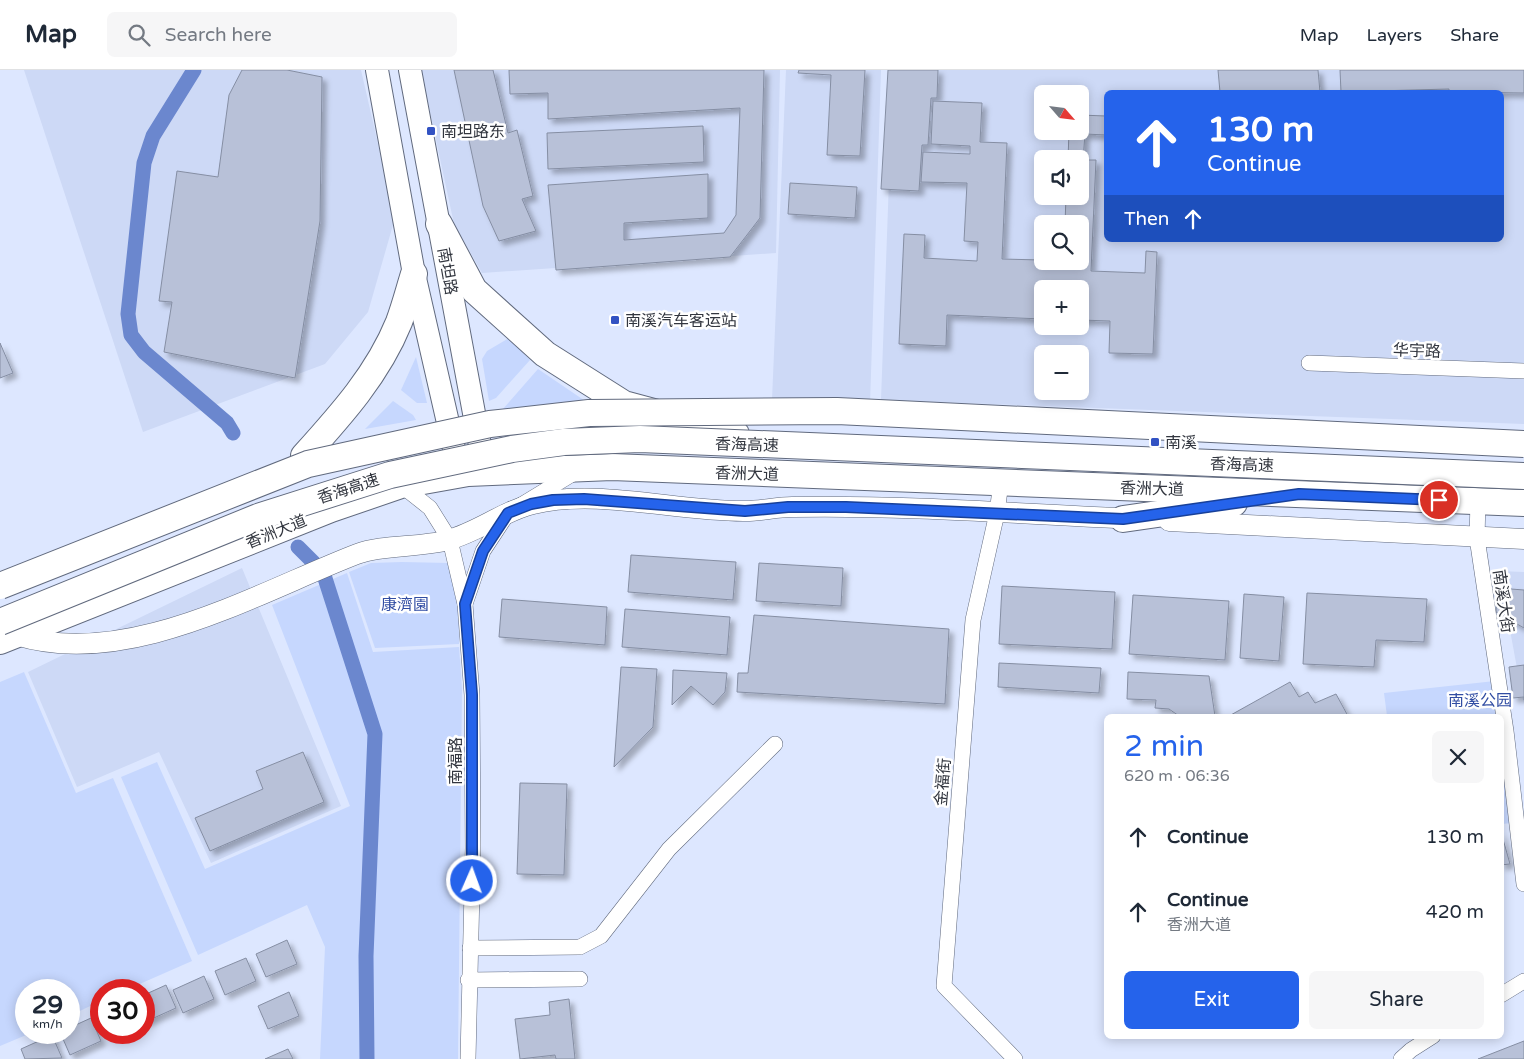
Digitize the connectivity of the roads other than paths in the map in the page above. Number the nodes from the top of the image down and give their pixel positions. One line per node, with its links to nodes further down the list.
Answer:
1 (377, 70): 4 (main road)
2 (410, 70): 3 (main road, 南坦路)
3 (439, 224): 7 (main road, 南坦路); 9 (highway)
4 (414, 274): 8 (main road); 11 (highway)
5 (1309, 363): 6 (street, 华宇路)
6 (1524, 371)
7 (477, 431): 8 (highway); 9 (highway); 14 (main road, 南坦路)
8 (449, 432): 11 (highway); 14 (main road)
9 (736, 434): 13 (highway)
10 (1524, 444): 28 (highway, 香海高速, bridge)
11 (304, 456): 27 (highway)
12 (583, 468): 14 (highway, 香洲大道); 16 (highway, 香洲大道); 21 (street)
13 (1524, 469)
14 (473, 474): 17 (highway, 香洲大道)
15 (1524, 476): 30 (highway, 香海高速, bridge)
16 (1001, 482): 18 (highway, 香洲大道); 22 (street, 金福街)
17 (401, 485): 25 (street, 南福路); 30 (highway, 香洲大道)
18 (1299, 494): 19 (highway, 香洲大道); 23 (highway)
19 (1478, 501): 20 (highway, 香洲大道); 24 (street, 南溪大街)
20 (1524, 503)
21 (508, 513): 22 (street); 25 (street); 29 (street)
22 (997, 513): 23 (street); 42 (street, 金福街)
23 (1123, 519): 24 (street)
24 (1477, 538): 26 (street); 31 (street, 南溪大街)
25 (450, 540): 29 (street, 南福路); 30 (street)
26 (1524, 540)
27 (0, 577)
28 (0, 586)
29 (465, 604): 35 (street, 南福路)
30 (5, 633)
31 (1503, 714)
32 (1504, 718): 34 (street, 南溪大街)
33 (775, 744): 35 (street)
34 (1524, 884)
35 (470, 948): 37 (street, 南福路)
36 (580, 979): 37 (street)
37 (468, 980): 41 (street, 南福路)
38 (1524, 981): 39 (street)
39 (1504, 993)
40 (1428, 1039): 43 (street)
41 (468, 1059)
42 (1015, 1059)
43 (1401, 1059)

